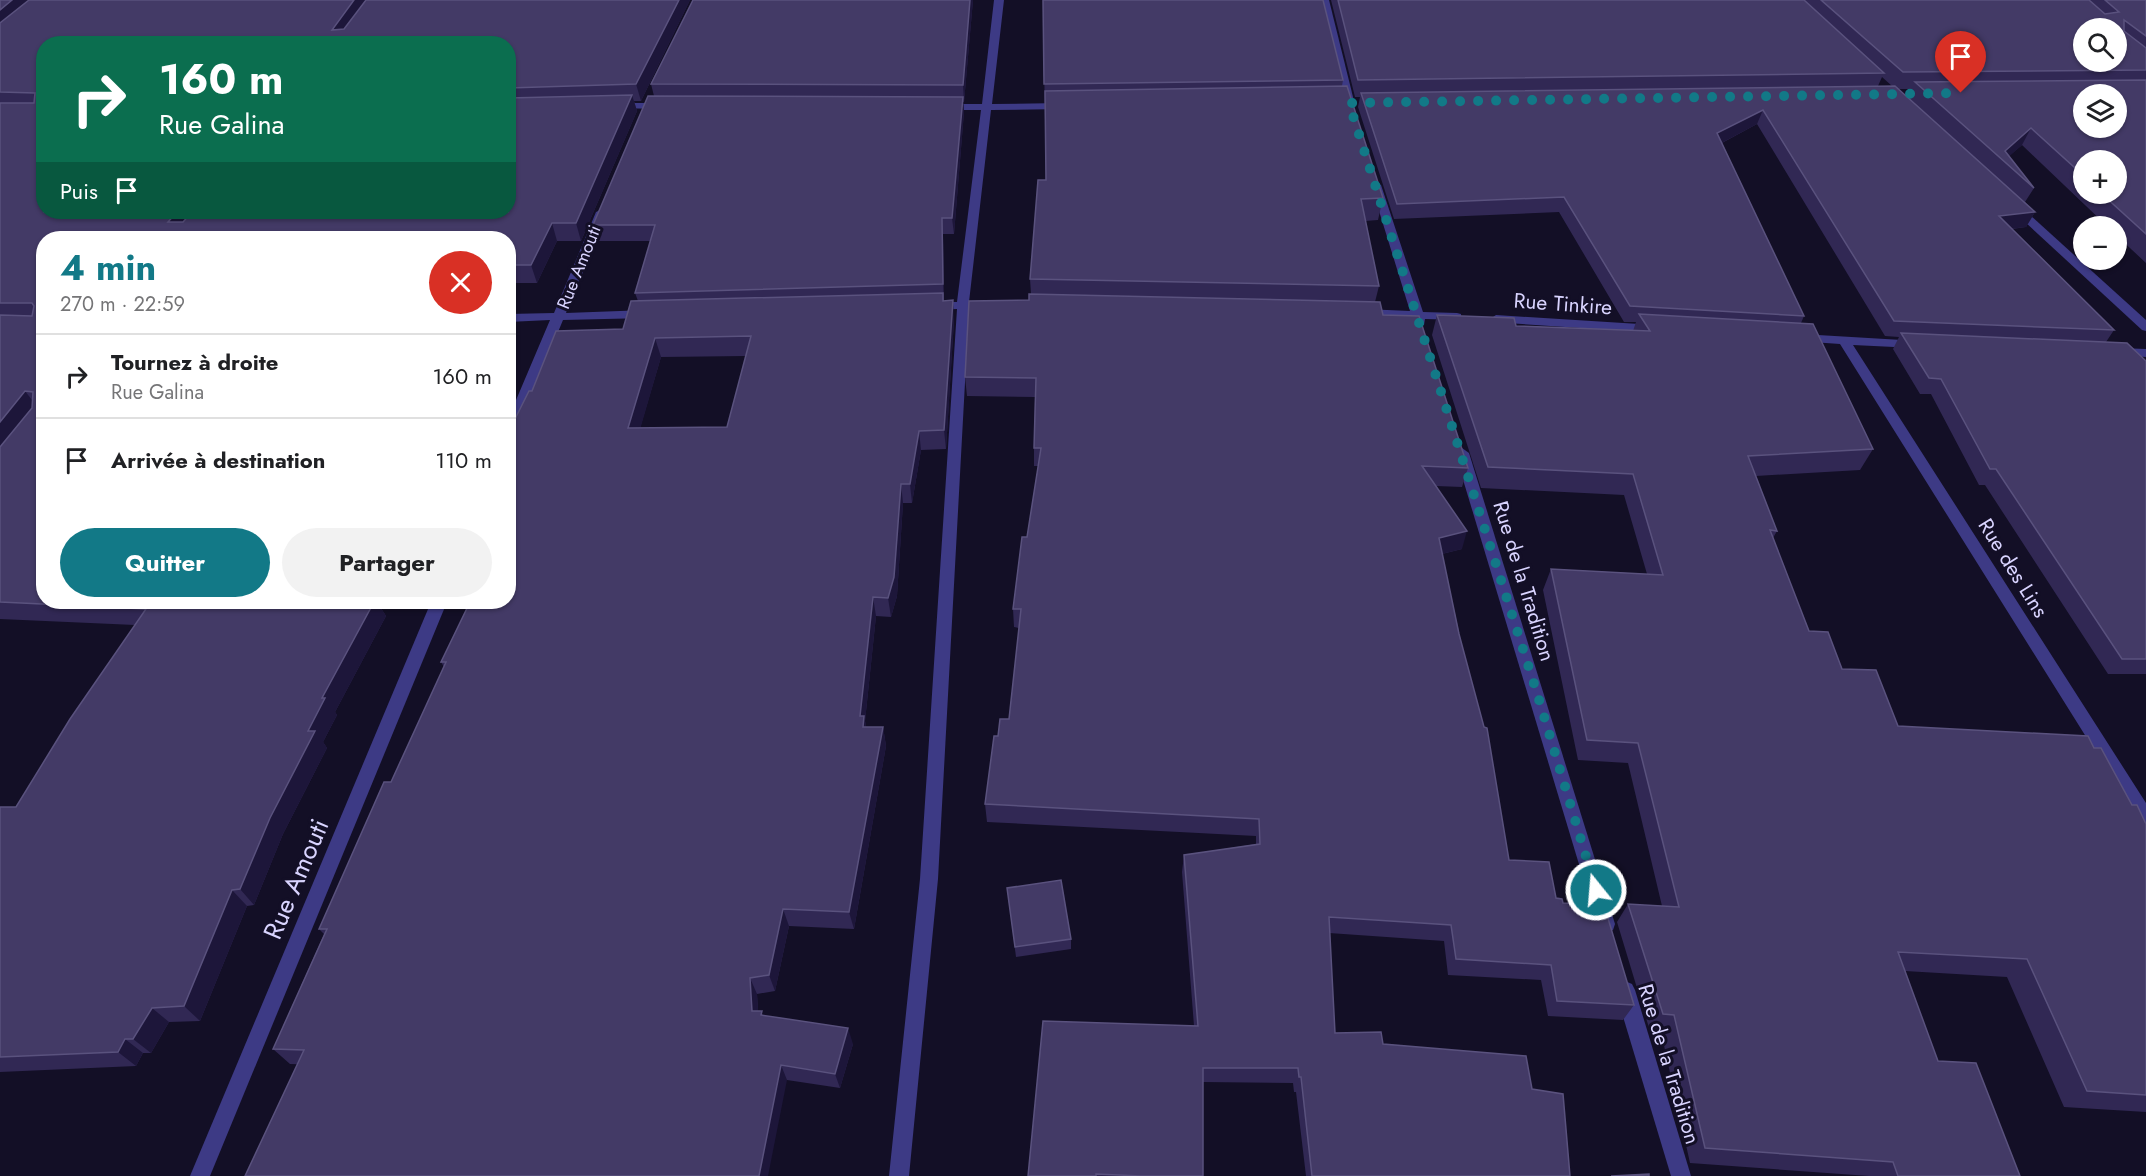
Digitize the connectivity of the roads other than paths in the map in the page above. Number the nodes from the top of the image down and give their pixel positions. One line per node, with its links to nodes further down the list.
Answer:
1 (999, 0): 7 (street)
2 (1324, 0): 8 (street)
3 (681, 106): 5 (street)
4 (1080, 106): 7 (street)
5 (600, 107)
6 (928, 107): 7 (street)
7 (986, 107): 12 (street)
8 (1356, 125)
9 (1371, 170): 17 (street)
10 (2006, 198): 20 (street)
11 (606, 200): 18 (street, Rue Amouti)
12 (963, 305): 13 (street); 14 (street); 35 (street)
13 (915, 306)
14 (999, 306)
15 (666, 313): 18 (street)
16 (1346, 313): 17 (street, Rue Tinkire)
17 (1418, 315): 21 (street, Rue Tinkire); 22 (street)
18 (558, 316): 19 (street); 28 (street, Rue Amouti)
19 (516, 318)
20 (2146, 327)
21 (1667, 330)
22 (1425, 337)
23 (1785, 337): 24 (street)
24 (1844, 341): 25 (street); 31 (street, Rue des Lins)
25 (1926, 344)
26 (2111, 352): 27 (street)
27 (2146, 353)
28 (516, 417)
29 (1456, 437): 32 (street, Rue de la Tradition)
30 (436, 609): 34 (street, Rue Amouti)
31 (2146, 818)
32 (1610, 940)
33 (1620, 974): 36 (street, Rue de la Tradition)
34 (200, 1176)
35 (899, 1176)
36 (1681, 1176)

